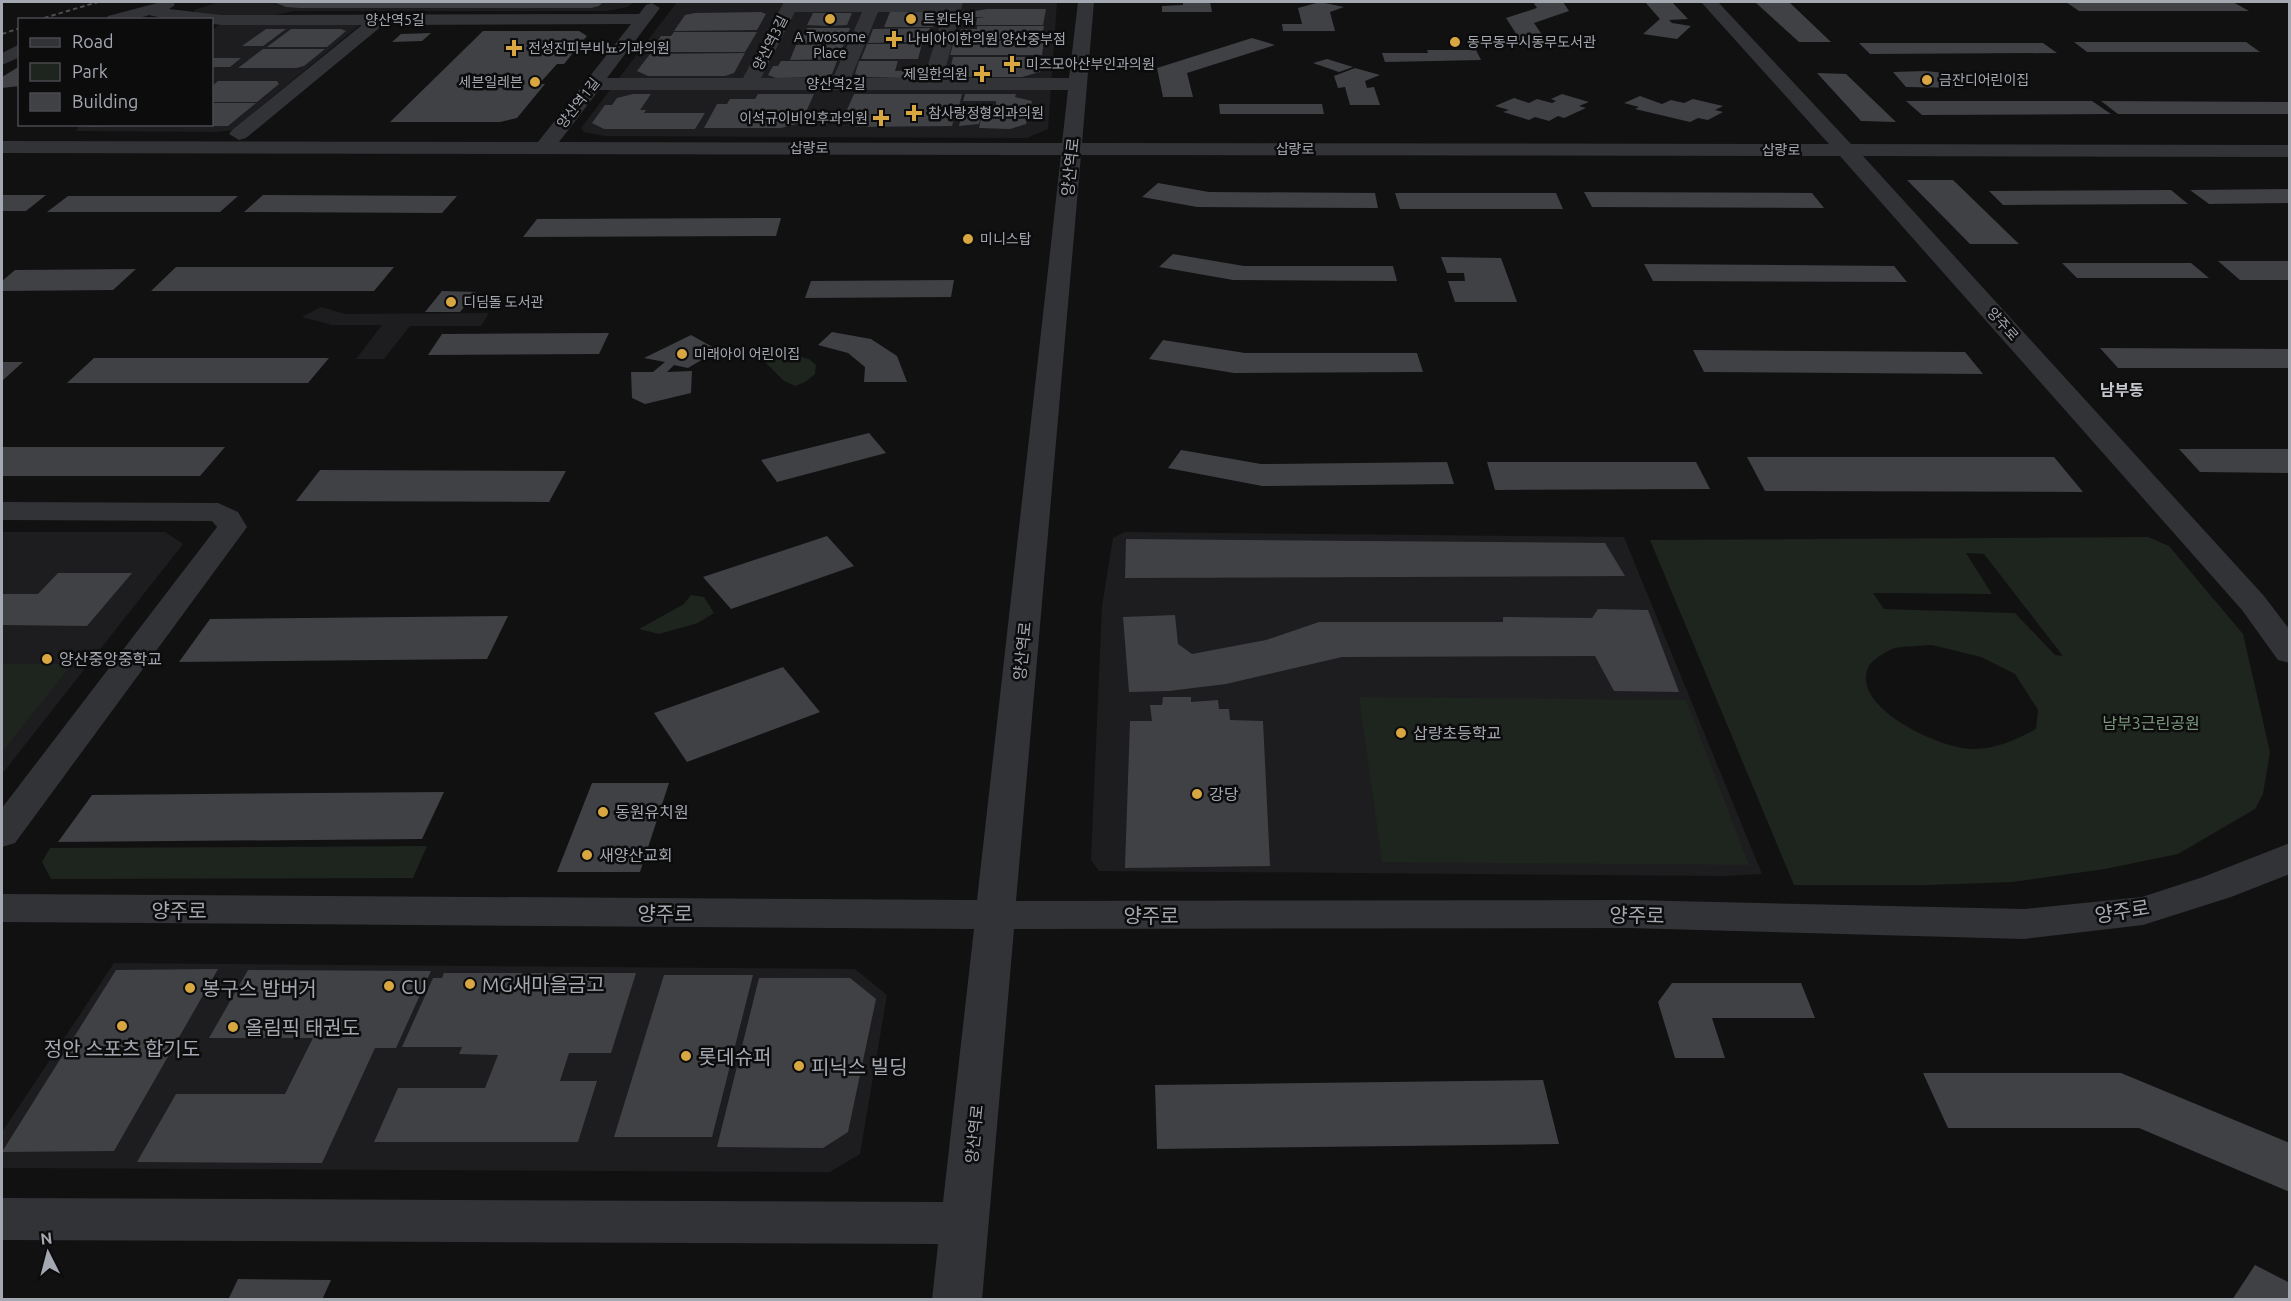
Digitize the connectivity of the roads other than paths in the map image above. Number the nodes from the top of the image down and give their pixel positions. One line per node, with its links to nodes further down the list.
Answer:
1 (181, 2): 8 (street)
2 (657, 2): 11 (street, 양산역1길)
3 (1086, 2): 22 (street, 양산역로)
4 (1709, 2): 30 (street, 양주로)
5 (790, 4): 6 (street); 20 (street, 양산역3길)
6 (872, 4): 7 (street); 18 (street)
7 (954, 4): 21 (street)
8 (147, 10): 9 (street); 10 (street, 양산역5길)
9 (121, 18)
10 (188, 18)
11 (643, 19): 12 (street, 양산역5길); 19 (street, 양산역1길)
12 (378, 20): 13 (street, 양산역5길); 24 (street)
13 (217, 23)
14 (18, 47): 16 (street)
15 (18, 48): 17 (street)
16 (2, 51)
17 (2, 60)
18 (841, 80)
19 (594, 84): 20 (street, 양산역2길); 28 (street, 양산역1길)
20 (749, 84): 21 (street, 양산역2길)
21 (932, 84): 22 (street, 양산역2길)
22 (1078, 84): 29 (street, 양산역로)
23 (2, 134): 24 (street)
24 (239, 134): 27 (street)
25 (2, 147): 26 (street, 삽량로)
26 (394, 147): 27 (street, 삽량로); 32 (street)
27 (448, 148): 28 (street, 삽량로)
28 (544, 148): 29 (street, 삽량로)
29 (1071, 149): 30 (street, 삽량로); 38 (street, 양산역로)
30 (1846, 150): 31 (street, 삽량로); 34 (street, 양주로)
31 (2289, 151)
32 (2, 159)
33 (2, 512): 35 (street)
34 (2289, 653)
35 (2, 834)
36 (2289, 856): 38 (street, 양주로)
37 (2, 908): 38 (street, 양주로)
38 (996, 915): 40 (street, 양산역로)
39 (2, 1219): 40 (street)
40 (965, 1223): 41 (street, 양산역로)
41 (957, 1299)

